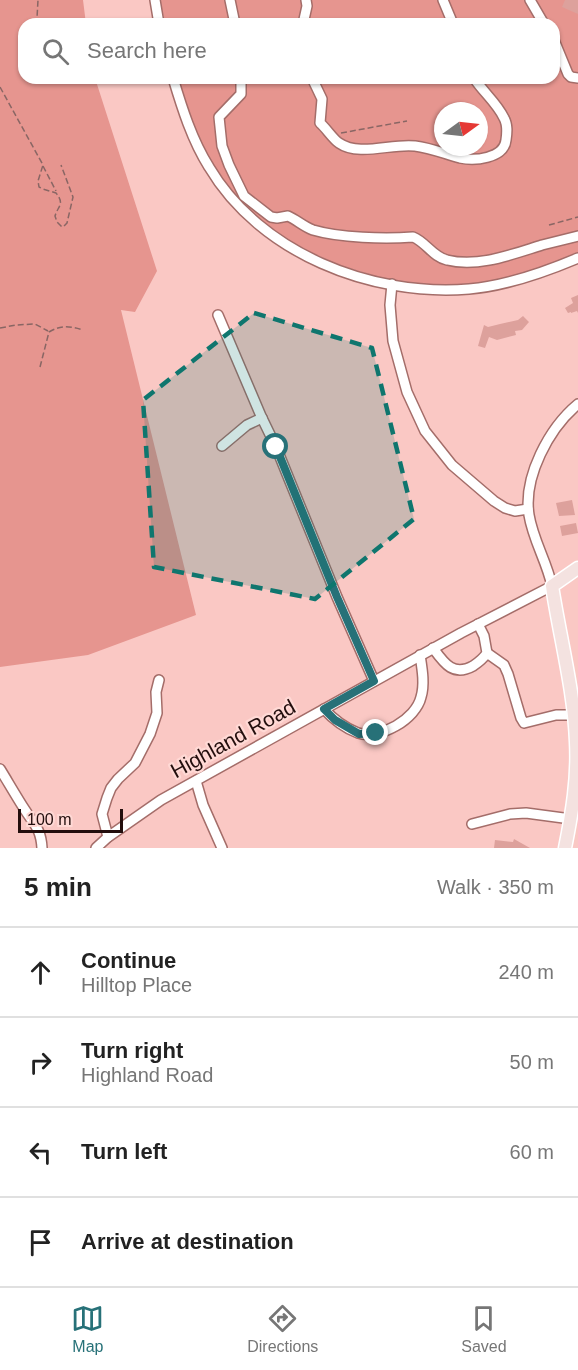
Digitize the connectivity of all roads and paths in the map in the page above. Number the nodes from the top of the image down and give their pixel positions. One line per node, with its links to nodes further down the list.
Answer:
1 (38, 0): 7 (path)
2 (154, 0): 8 (street)
3 (230, 0): 9 (street)
4 (306, 0): 10 (street)
5 (442, 0): 11 (street)
6 (530, 0): 12 (street)
7 (37, 18)
8 (158, 18)
9 (234, 18)
10 (304, 18)
11 (450, 18)
12 (540, 18)
13 (560, 55): 14 (street)
14 (578, 78)
15 (175, 84): 29 (street)
16 (241, 84): 27 (street)
17 (315, 84): 18 (street)
18 (479, 84)
19 (0, 87): 22 (path)
20 (407, 121): 21 (path)
21 (337, 133)
22 (43, 165): 24 (path); 24 (path)
23 (61, 165): 24 (path)
24 (56, 193)
25 (578, 217): 26 (path)
26 (549, 225)
27 (578, 236)
28 (578, 258): 29 (street)
29 (392, 284): 38 (street)
30 (218, 315): 36 (street)
31 (0, 328): 33 (path)
32 (83, 330): 33 (path)
33 (48, 332): 34 (path)
34 (40, 367)
35 (578, 404): 38 (street)
36 (261, 417): 37 (street); 46 (street)
37 (222, 446)
38 (528, 509): 40 (street)
39 (578, 568): 40 (main road)
40 (552, 586): 41 (street, Highland Road); 47 (main road)
41 (478, 624): 42 (street, Highland Road); 43 (street)
42 (434, 648): 43 (street); 44 (street, Highland Road)
43 (487, 653): 49 (street)
44 (420, 656): 46 (street, Highland Road); 48 (street)
45 (159, 680): 55 (street)
46 (374, 681): 48 (street, Highland Road)
47 (575, 695): 49 (main road)
48 (324, 709): 52 (street, Highland Road)
49 (574, 715): 51 (main road)
50 (0, 768): 56 (street)
51 (577, 778): 53 (main road)
52 (196, 780): 55 (street, Highland Road); 58 (street)
53 (571, 819): 54 (street); 59 (main road)
54 (472, 825)
55 (108, 837): 57 (street, Highland Road)
56 (42, 848)
57 (96, 848)
58 (222, 848)
59 (565, 848)

